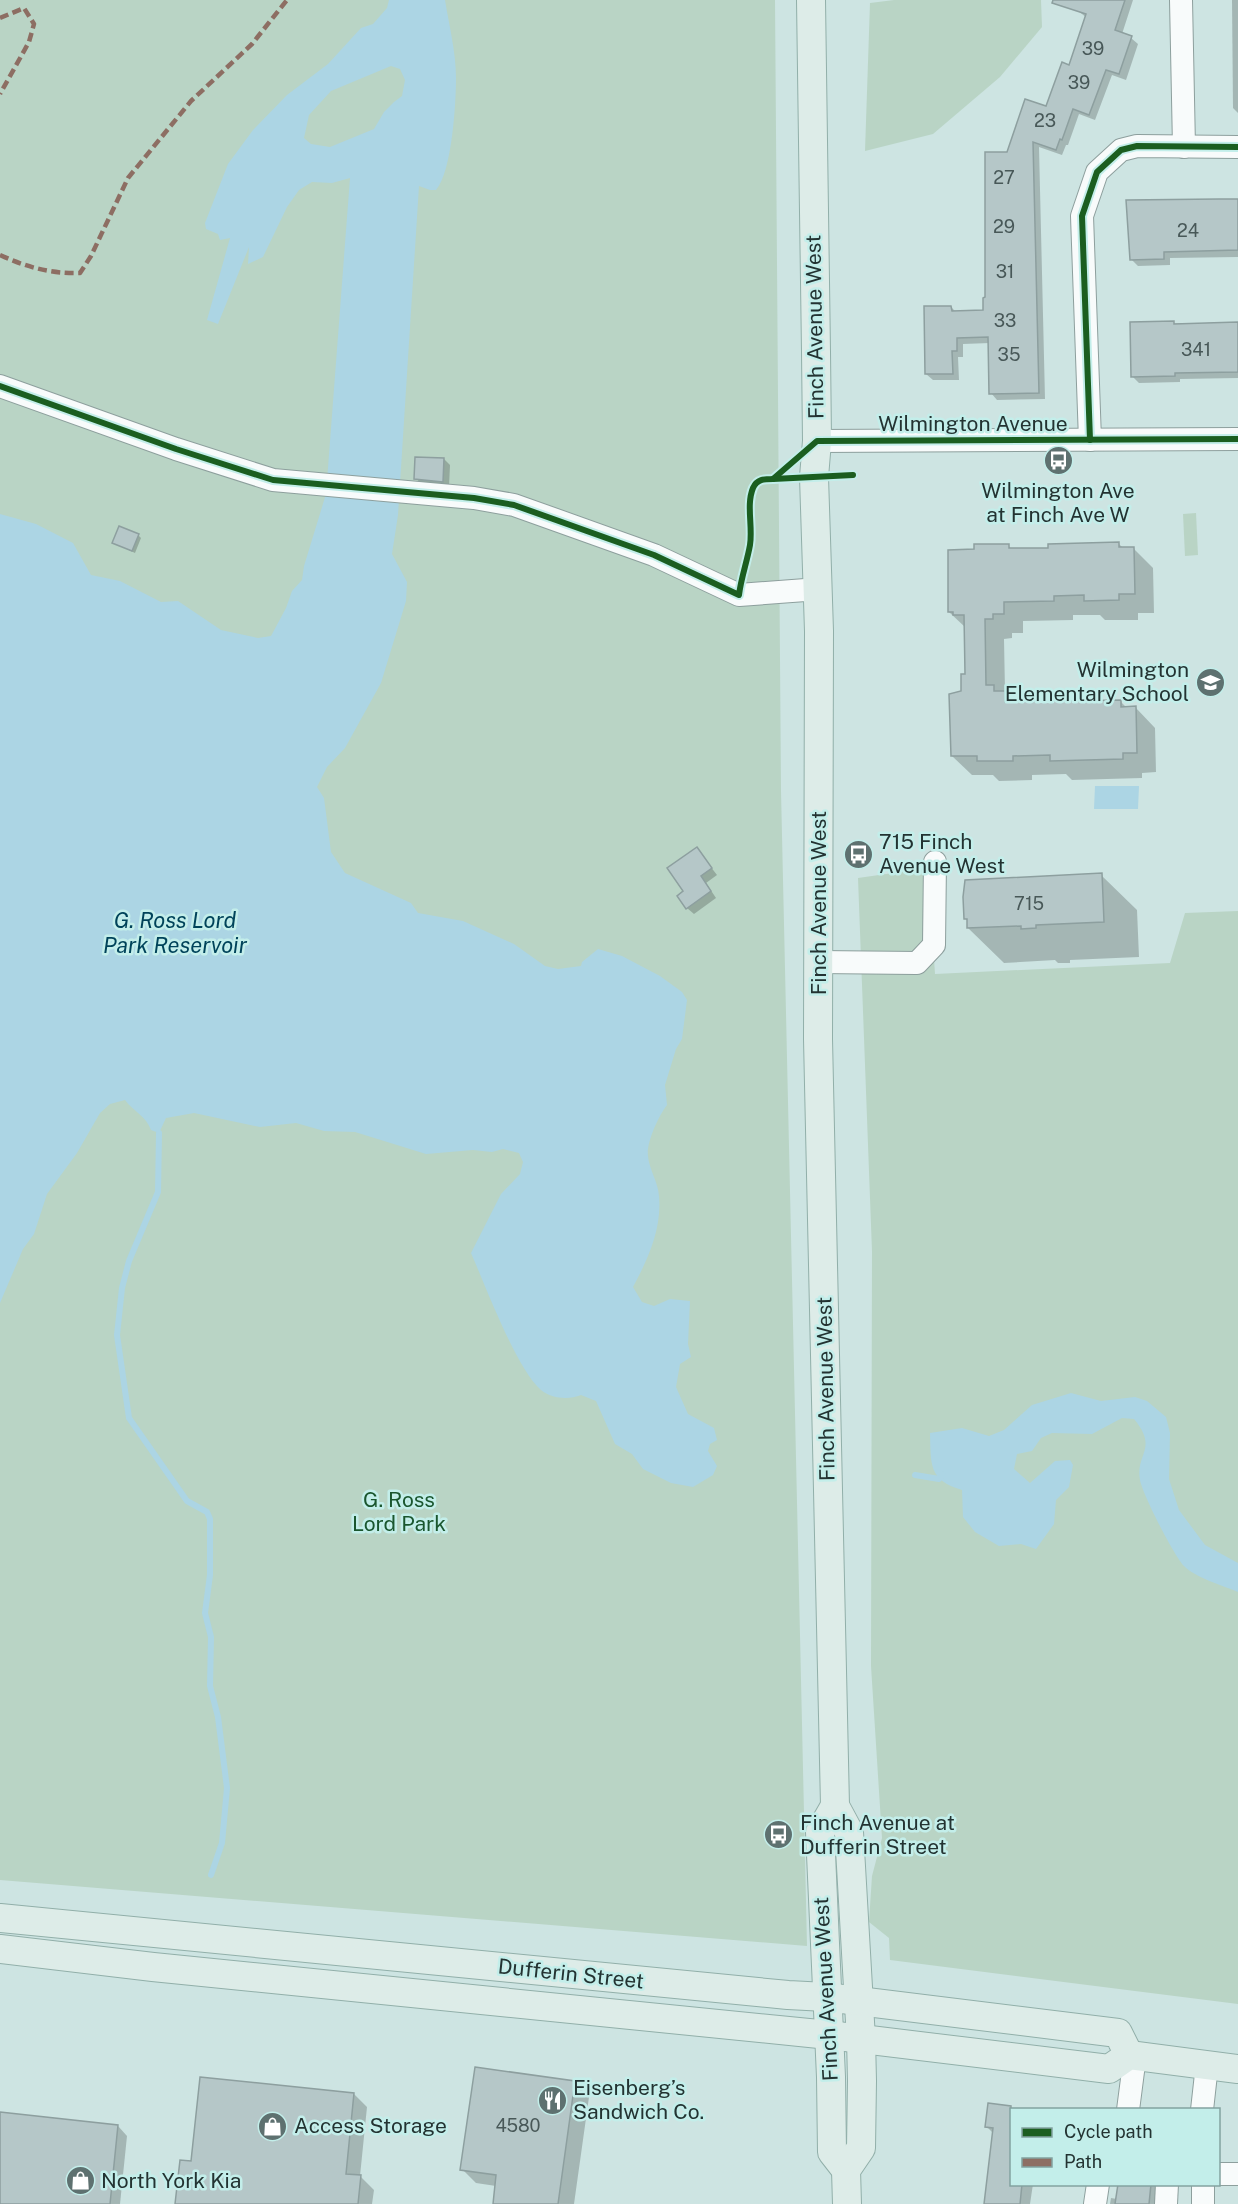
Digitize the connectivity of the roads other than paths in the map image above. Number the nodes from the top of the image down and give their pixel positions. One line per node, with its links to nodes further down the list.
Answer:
1 (811, 0): 8 (main road, Finch Avenue West)
2 (1181, 0): 3 (street)
3 (1184, 147): 4 (street); 7 (street)
4 (1238, 147)
5 (0, 387): 9 (street)
6 (1238, 439): 7 (street, Wilmington Avenue)
7 (1090, 440): 8 (street, Wilmington Avenue)
8 (817, 441): 9 (main road, Finch Avenue West)
9 (819, 589): 11 (main road, Finch Avenue West)
10 (935, 862): 11 (street)
11 (818, 962): 12 (main road, Finch Avenue West)
12 (835, 1806): 17 (main road, Finch Avenue West); 18 (main road, Finch Avenue West)
13 (0, 1910): 15 (street)
14 (0, 1918): 15 (main road, Dufferin Street)
15 (32, 1922): 17 (main road, Dufferin Street)
16 (0, 1949): 19 (main road, Dufferin Street)
17 (826, 1997): 18 (main road, Dufferin Street); 19 (main road, Finch Avenue West)
18 (859, 2002): 20 (main road, Finch Avenue West); 21 (main road, Dufferin Street)
19 (829, 2035): 20 (main road, Dufferin Street); 26 (main road, Finch Avenue West)
20 (861, 2039): 21 (main road, Dufferin Street); 26 (main road, Finch Avenue West)
21 (1132, 2055): 22 (main road); 24 (street)
22 (1207, 2065): 23 (main road); 25 (street)
23 (1238, 2069)
24 (1128, 2108)
25 (1202, 2108)
26 (846, 2170): 32 (main road, Finch Avenue West)
27 (1220, 2174): 28 (street)
28 (1238, 2174)
29 (1098, 2186): 33 (street)
30 (1167, 2186): 34 (street)
31 (1203, 2186): 35 (street)
32 (847, 2204)
33 (1095, 2204)
34 (1166, 2204)
35 (1203, 2204)

